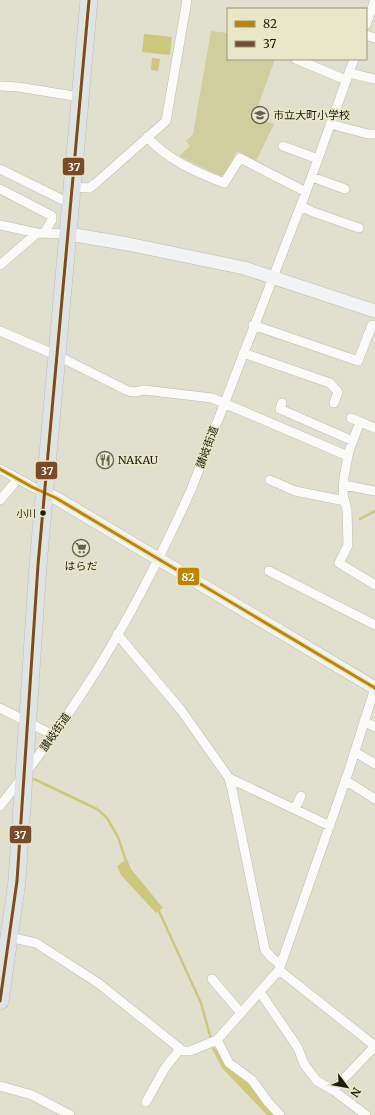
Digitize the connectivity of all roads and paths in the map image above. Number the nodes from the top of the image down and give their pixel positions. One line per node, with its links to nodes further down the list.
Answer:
1 (89, 0): 10 (highway)
2 (187, 0): 13 (street)
3 (375, 0): 4 (street)
4 (367, 22)
5 (299, 60): 7 (street)
6 (354, 60): 7 (street, 讃岐街道)
7 (348, 76): 8 (street); 11 (street, 讃岐街道)
8 (375, 79)
9 (0, 86): 10 (street)
10 (80, 97): 21 (highway)
11 (330, 124): 12 (street); 15 (street, 讃岐街道)
12 (375, 134)
13 (147, 137): 20 (street); 21 (street)
14 (283, 146): 15 (street)
15 (318, 159): 17 (street, 讃岐街道)
16 (0, 169): 21 (street)
17 (312, 177): 19 (street); 20 (street, 讃岐街道)
18 (0, 189): 25 (street)
19 (345, 189)
20 (306, 192): 22 (street, 讃岐街道)
21 (70, 195): 26 (highway)
22 (301, 206): 24 (street); 28 (street, 讃岐街道)
23 (0, 225): 25 (street)
24 (359, 228)
25 (40, 233): 26 (street); 27 (street)
26 (69, 234): 28 (street); 34 (highway)
27 (0, 265)
28 (273, 277): 29 (street); 30 (street, 讃岐街道)
29 (375, 311)
30 (253, 325): 31 (street); 33 (street, 讃岐街道)
31 (372, 325)
32 (0, 331): 34 (street)
33 (243, 354): 35 (street, 讃岐街道); 37 (street)
34 (58, 356): 35 (street); 48 (highway)
35 (223, 403): 42 (street); 51 (street, 讃岐街道)
36 (282, 403): 41 (street)
37 (334, 403)
38 (351, 418): 39 (street)
39 (360, 422): 40 (street); 41 (street)
40 (375, 428)
41 (353, 441): 42 (street)
42 (348, 456): 46 (street)
43 (0, 469): 44 (street)
44 (18, 479): 48 (street); 49 (street)
45 (270, 480): 50 (street)
46 (344, 485): 47 (street); 50 (street)
47 (375, 491)
48 (44, 493): 51 (street); 59 (highway)
49 (0, 500)
50 (345, 501): 53 (street)
51 (157, 558): 55 (street, 讃岐街道); 56 (street)
52 (268, 571): 54 (street)
53 (375, 585)
54 (375, 625)
55 (117, 634): 61 (street, 讃岐街道); 65 (street)
56 (375, 688): 58 (street)
57 (0, 708): 59 (street)
58 (364, 721): 60 (street); 62 (street)
59 (28, 723): 61 (street); 64 (highway)
60 (375, 727)
61 (53, 735): 64 (street, 讃岐街道)
62 (355, 752): 63 (street); 66 (street)
63 (375, 764)
64 (25, 774): 69 (street, 讃岐街道); 72 (highway)
65 (229, 778): 70 (street); 73 (street)
66 (345, 780): 68 (street); 71 (street)
67 (301, 796): 70 (street)
68 (375, 799)
69 (0, 806)
70 (295, 809): 71 (street)
71 (330, 826): 73 (street)
72 (6, 929): 76 (highway); 80 (street)
73 (280, 968): 75 (street); 79 (street)
74 (212, 979): 77 (street)
75 (260, 992): 77 (street); 82 (street)
76 (0, 1001)
77 (241, 1013): 78 (street)
78 (214, 1042): 80 (street); 85 (street)
79 (375, 1046): 82 (street)
80 (180, 1049): 83 (street)
81 (0, 1086): 84 (street)
82 (333, 1090): 86 (street)
83 (146, 1102)
84 (70, 1115)
85 (280, 1115)
86 (366, 1115)

